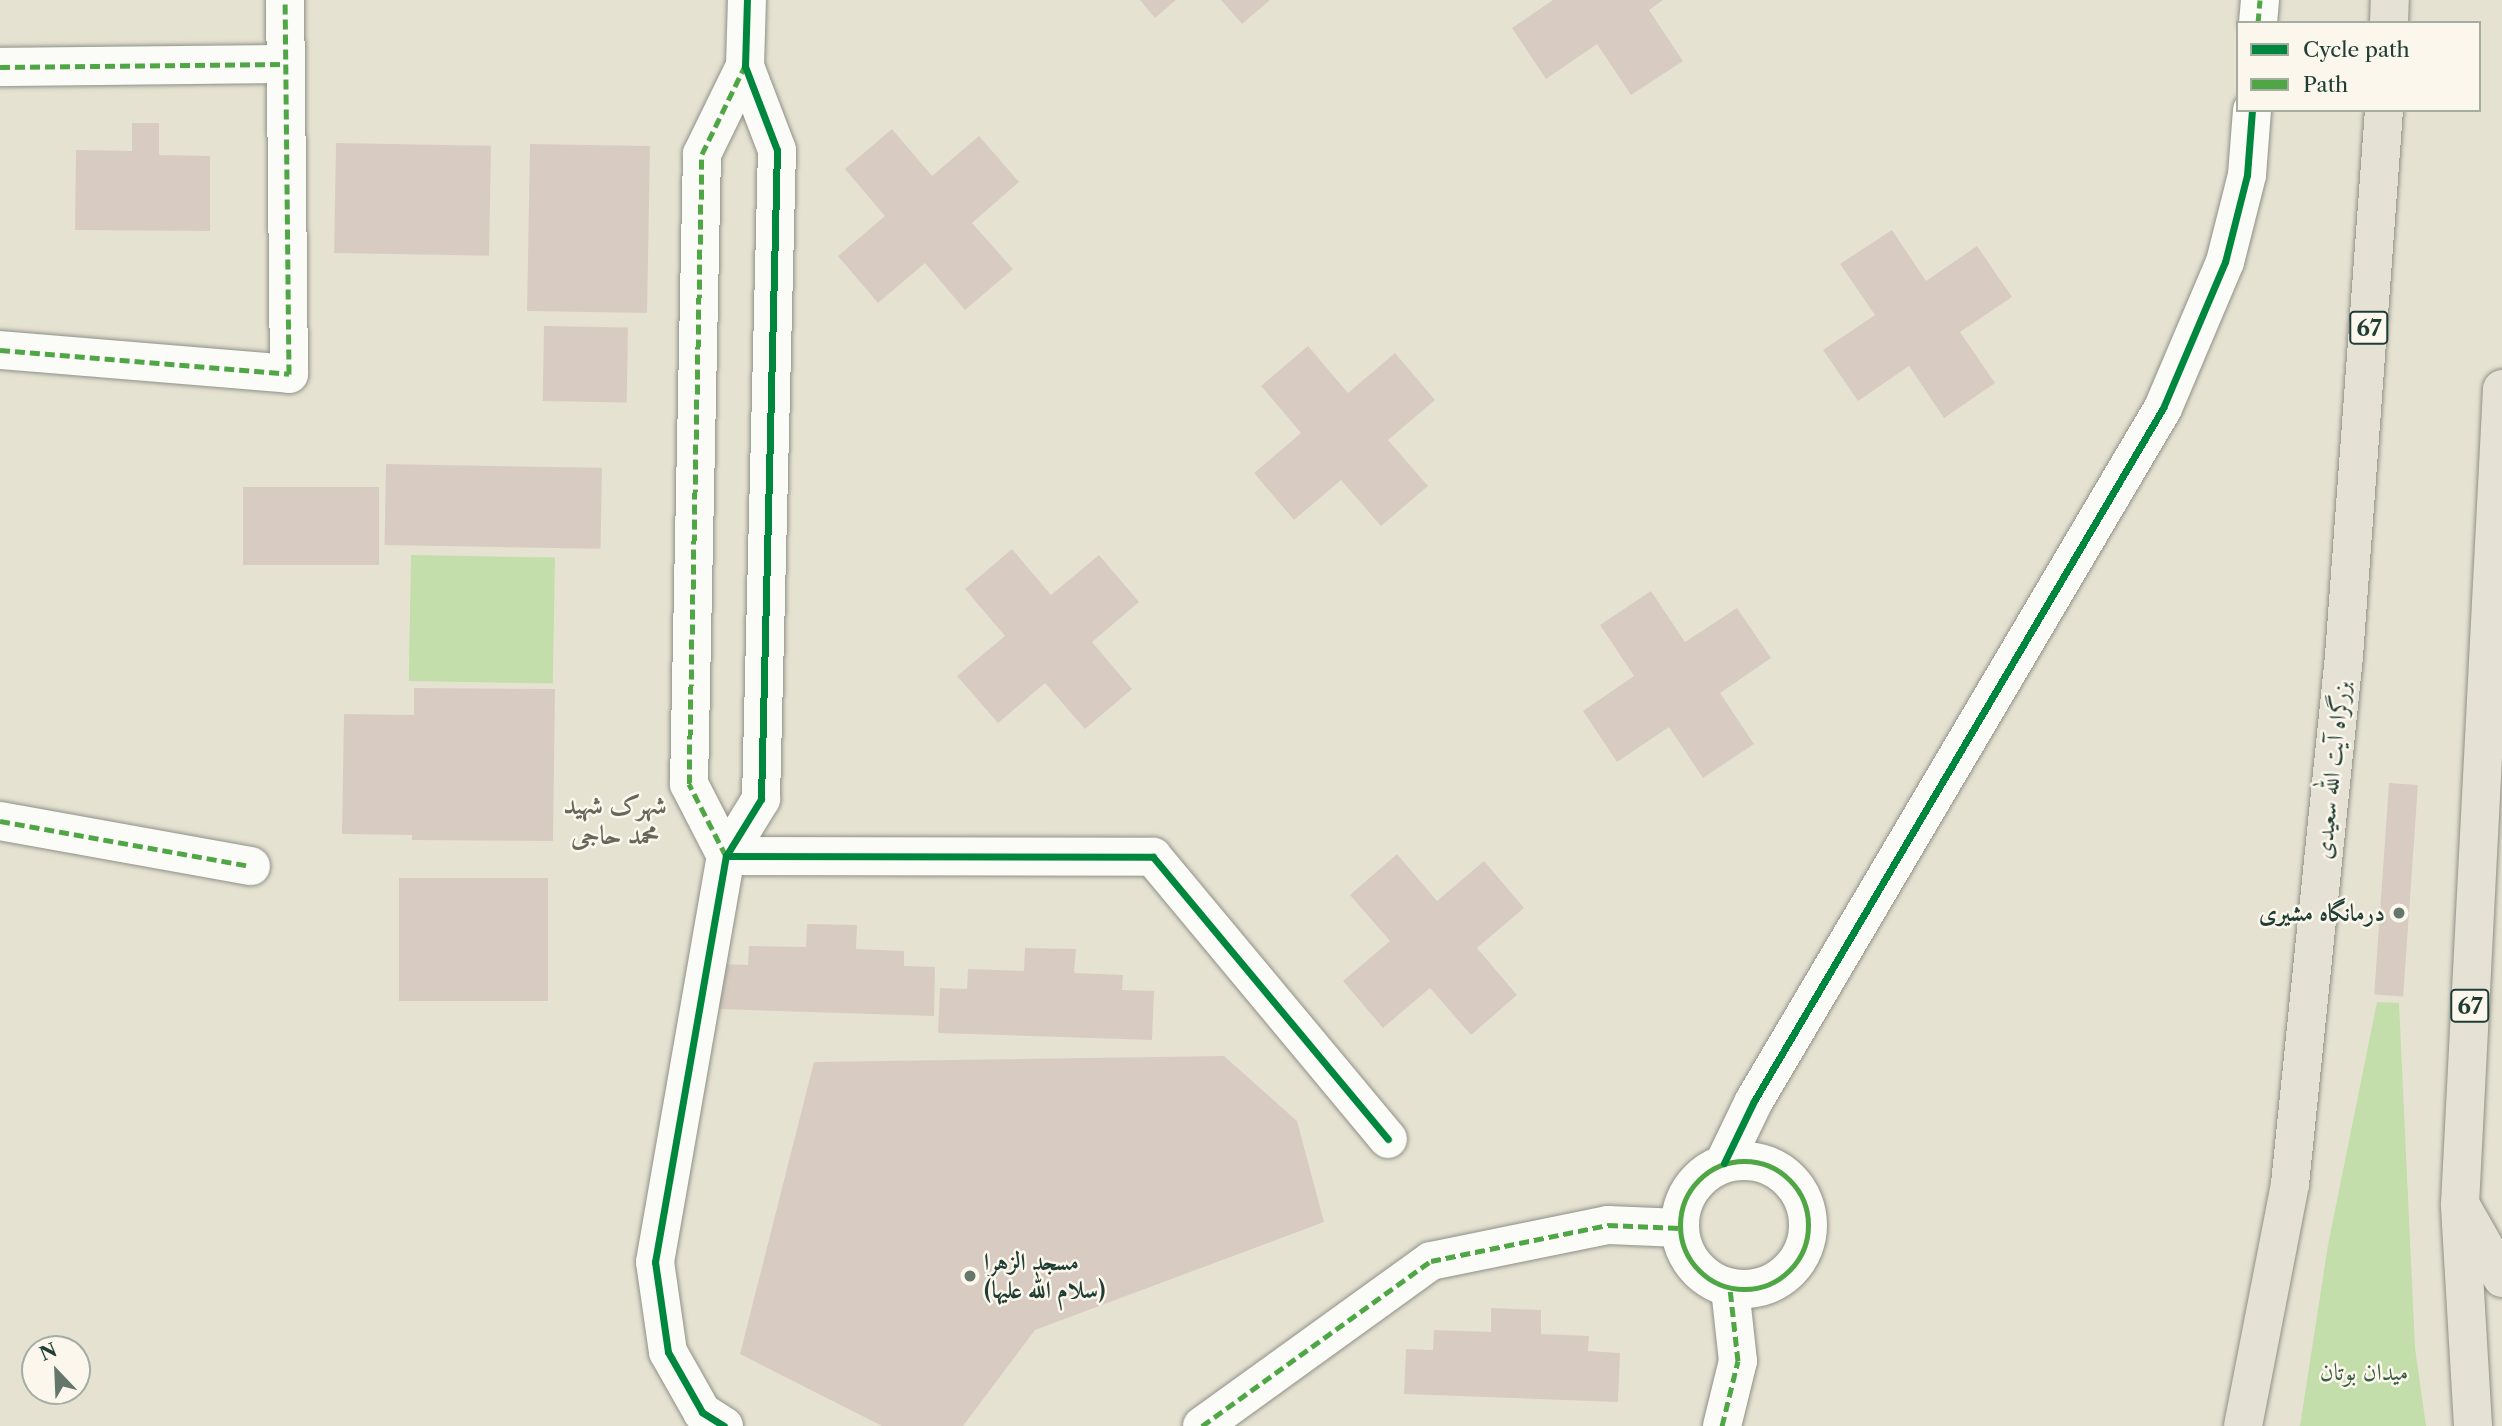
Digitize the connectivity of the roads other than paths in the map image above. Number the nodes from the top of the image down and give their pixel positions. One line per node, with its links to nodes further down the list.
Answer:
1 (285, 0): 7 (street)
2 (747, 0): 8 (street)
3 (2260, 0): 5 (street)
4 (2390, 0): 6 (main road)
5 (2258, 21)
6 (2389, 21)
7 (285, 64): 9 (street); 12 (street)
8 (745, 66): 16 (street); 16 (street)
9 (0, 67)
10 (2252, 112): 19 (street)
11 (2384, 112): 27 (main road, بزرگراه آیت الله سعیدی / 67)
12 (0, 350)
13 (2502, 389): 14 (main road, 67)
14 (2496, 595): 20 (main road, 67)
15 (0, 821): 17 (street)
16 (726, 856): 18 (street); 24 (street)
17 (251, 866)
18 (1388, 1139)
19 (1724, 1163): 21 (street); 23 (street)
20 (2460, 1204): 22 (main road); 28 (main road, 67)
21 (1680, 1228): 23 (street); 25 (street)
22 (2502, 1278)
23 (1730, 1287): 26 (street)
24 (724, 1426)
25 (1202, 1426)
26 (1722, 1426)
27 (2244, 1426)
28 (2473, 1426)

